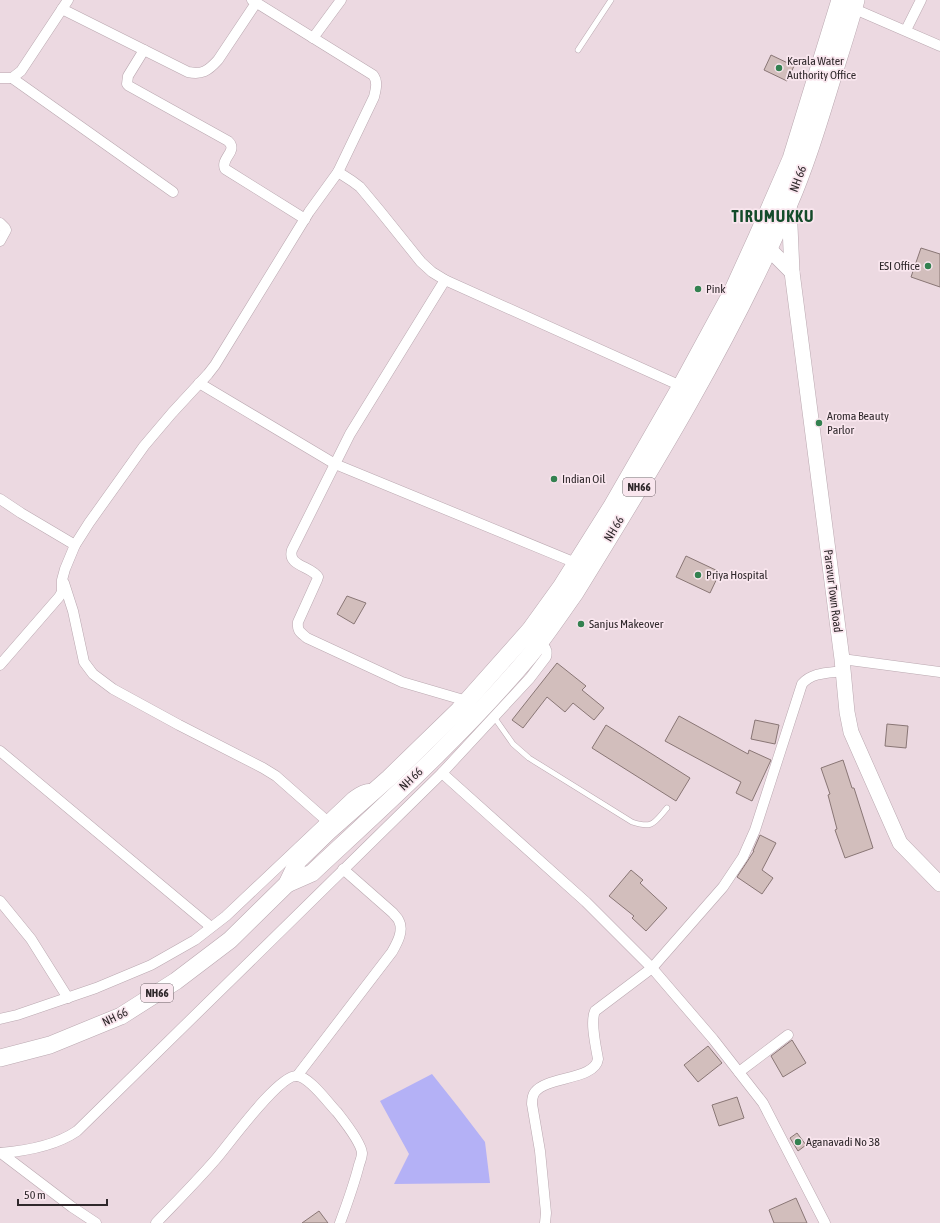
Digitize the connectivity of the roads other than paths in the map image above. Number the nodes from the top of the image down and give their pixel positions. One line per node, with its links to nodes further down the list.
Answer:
1 (68, 0): 7 (street)
2 (341, 0): 9 (street)
3 (611, 0): 12 (lane)
4 (921, 0): 8 (street)
5 (254, 2): 9 (street); 11 (street)
6 (845, 2): 8 (street); 17 (highway, NH 66 / NH66); 25 (highway, NH 66 / NH66)
7 (62, 9): 11 (street); 14 (street)
8 (906, 30): 10 (street)
9 (313, 38): 15 (street)
10 (940, 46)
11 (144, 50): 18 (street)
12 (578, 50)
13 (0, 78): 14 (street)
14 (12, 78): 16 (street)
15 (338, 172): 18 (street); 23 (street)
16 (173, 192)
17 (789, 203): 21 (highway, NH 66 / NH66); 22 (main road, Paravur Town Road)
18 (305, 219): 24 (street)
19 (0, 223): 20 (street)
20 (0, 242)
21 (768, 249): 22 (main road); 31 (highway, NH 66 / NH66)
22 (792, 272): 33 (main road, Paravur Town Road)
23 (445, 280): 25 (street); 26 (street)
24 (199, 384): 26 (street); 28 (street)
25 (681, 386): 29 (highway, NH 66 / NH66)
26 (335, 464): 29 (street); 35 (street)
27 (0, 499): 28 (street)
28 (75, 545): 30 (street)
29 (576, 563): 35 (highway, NH 66 / NH66)
30 (62, 580): 32 (street); 41 (street)
31 (540, 642): 36 (street); 43 (highway, NH 66 / NH66)
32 (0, 665)
33 (842, 665): 34 (street); 44 (main road, Paravur Town Road); 47 (street)
34 (940, 672)
35 (467, 701): 39 (highway, NH 66 / NH66)
36 (494, 717): 38 (street); 40 (lane)
37 (0, 751): 46 (street)
38 (442, 773): 42 (street); 47 (street)
39 (377, 789): 41 (street); 43 (highway, NH 66 / NH66)
40 (668, 808)
41 (327, 821): 46 (street)
42 (343, 870): 53 (street); 54 (street)
43 (287, 884): 51 (highway, NH 66 / NH66)
44 (940, 884)
45 (0, 901): 48 (street)
46 (211, 927): 48 (street)
47 (652, 968): 52 (street); 58 (street)
48 (68, 998): 49 (street)
49 (0, 1019)
50 (788, 1035): 52 (street)
51 (0, 1058)
52 (739, 1072): 59 (street)
53 (297, 1076): 56 (street); 57 (street)
54 (0, 1153): 55 (street)
55 (96, 1223)
56 (156, 1223)
57 (340, 1223)
58 (545, 1223)
59 (825, 1223)

